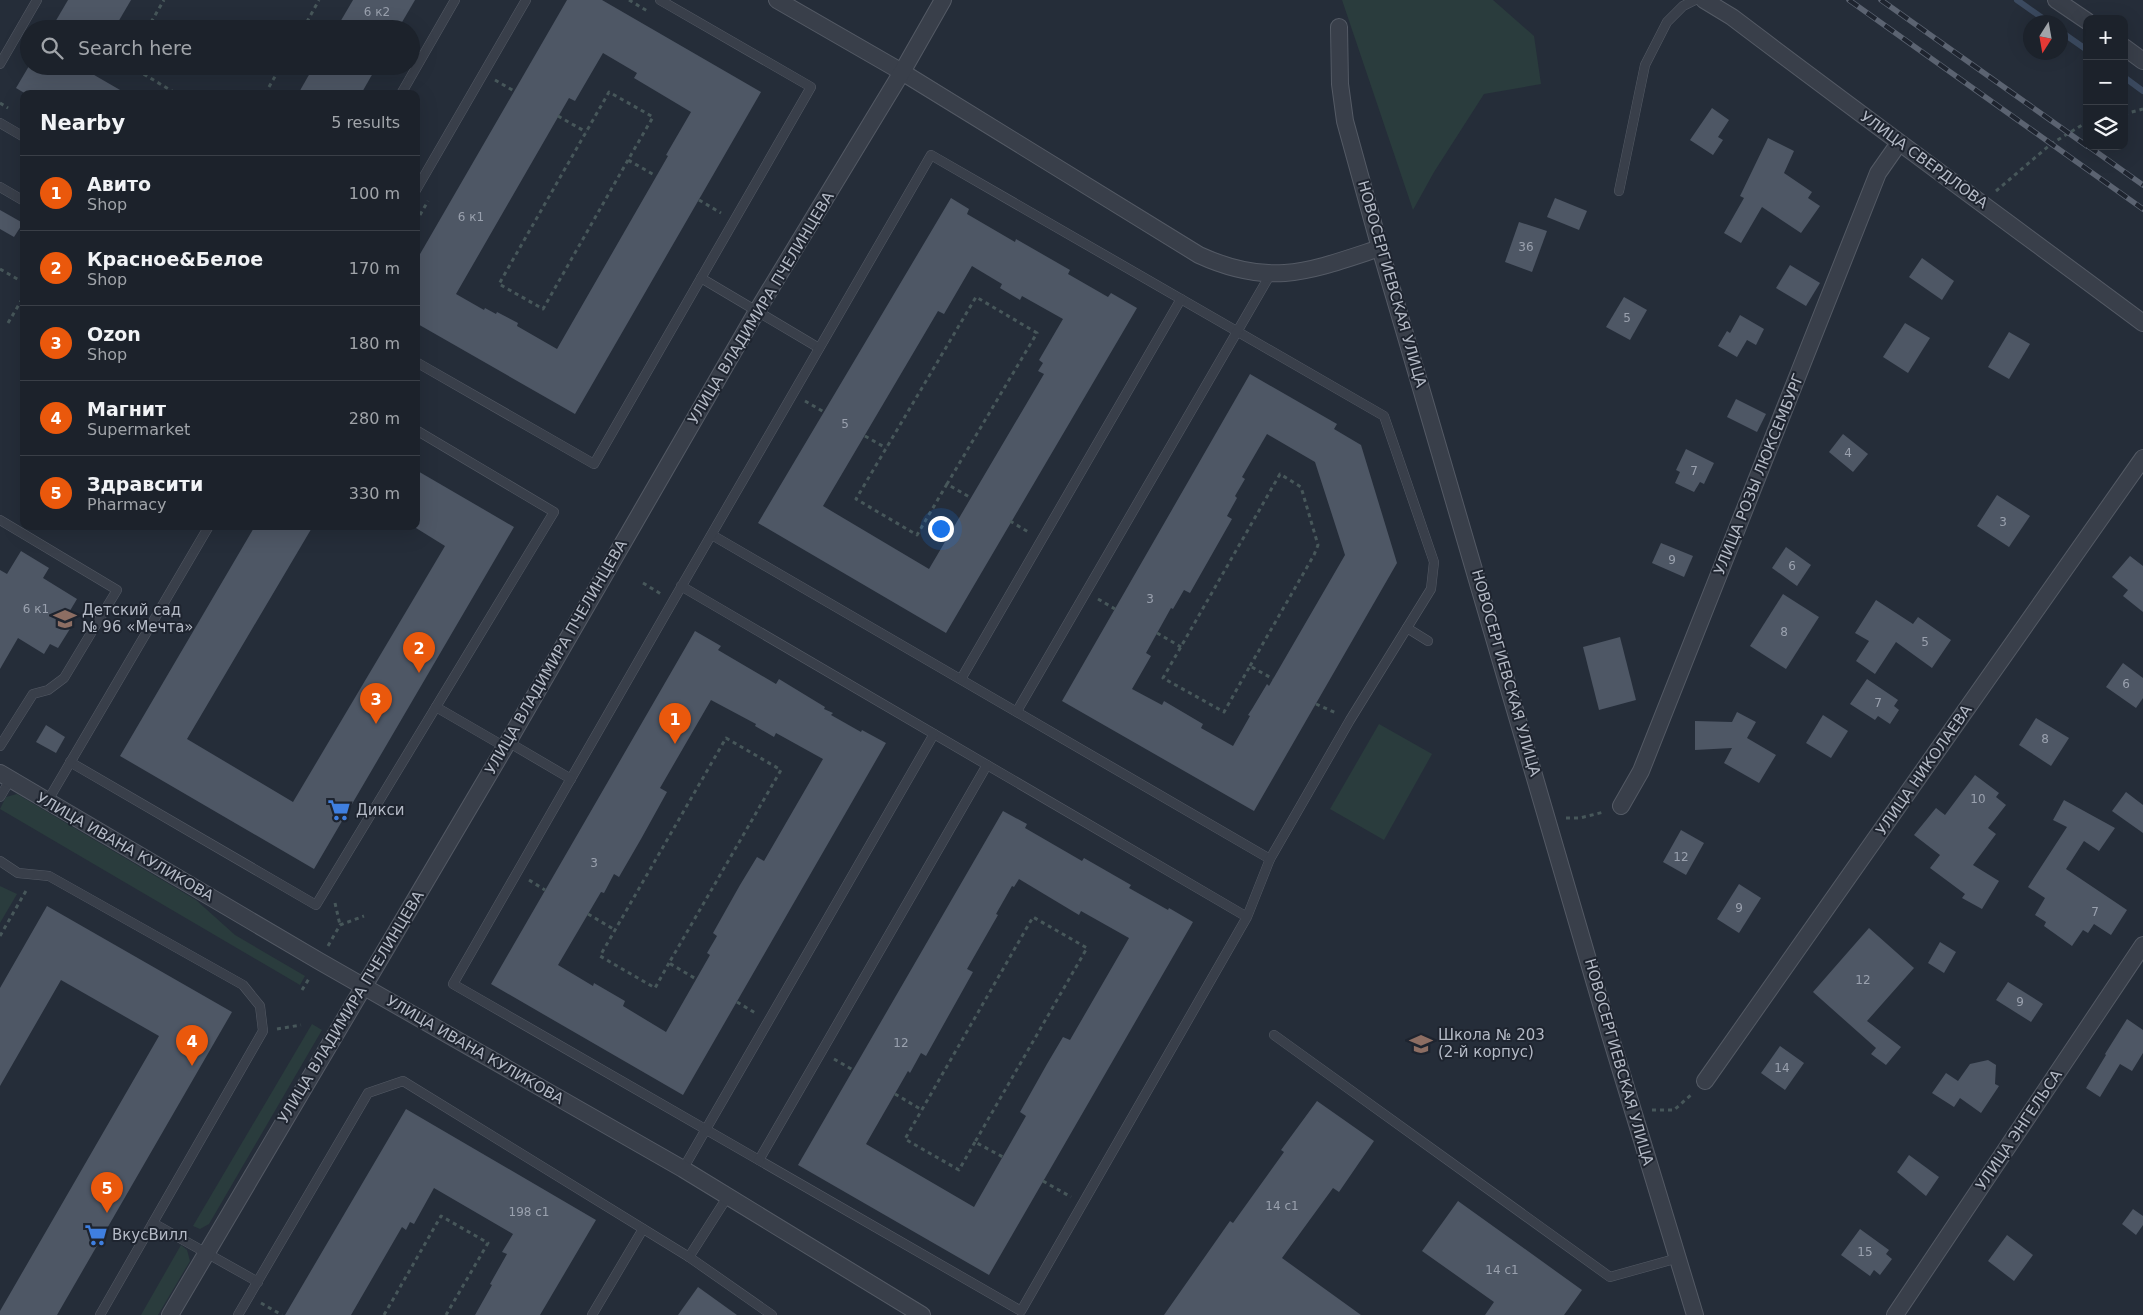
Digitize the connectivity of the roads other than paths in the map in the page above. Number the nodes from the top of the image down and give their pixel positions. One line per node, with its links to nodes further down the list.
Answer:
1 (37, 0): 11 (lane)
2 (454, 0): 15 (lane)
3 (526, 0): 24 (lane)
4 (660, 0): 30 (lane)
5 (777, 0): 18 (street)
6 (943, 0): 18 (street, УЛИЦА ВЛАДИМИРА ПЧЕЛИНЦЕВА)
7 (1695, 0): 26 (lane)
8 (1704, 0): 23 (street, УЛИЦА СВЕРДЛОВА)
9 (2056, 0): 10 (street)
10 (2083, 19)
11 (25, 20)
12 (1339, 27): 28 (street, НОВОСЕРГИЕВСКАЯ УЛИЦА)
13 (20, 29): 17 (lane)
14 (2128, 51): 16 (street)
15 (420, 60)
16 (2143, 60)
17 (0, 64)
18 (902, 72): 29 (street); 32 (street, УЛИЦА ВЛАДИМИРА ПЧЕЛИНЦЕВА)
19 (412, 75): 20 (lane)
20 (403, 90)
21 (0, 123): 22 (lane)
22 (20, 135)
23 (1899, 144): 33 (street, УЛИЦА СВЕРДЛОВА); 57 (street, УЛИЦА РОЗЫ ЛЮКСЕМБУРГ)
24 (420, 183)
25 (0, 187): 27 (lane)
26 (1619, 191)
27 (20, 199)
28 (1380, 248): 29 (street); 73 (street, НОВОСЕРГИЕВСКАЯ УЛИЦА)
29 (1270, 275): 34 (lane)
30 (701, 278): 32 (lane); 36 (lane)
31 (1181, 299): 34 (lane); 35 (lane); 45 (lane)
32 (757, 311): 35 (lane); 49 (street, УЛИЦА ВЛАДИМИРА ПЧЕЛИНЦЕВА)
33 (2143, 323)
34 (1236, 331): 43 (lane); 47 (lane)
35 (819, 348): 41 (lane)
36 (420, 364)
37 (420, 432): 46 (lane)
38 (2143, 458): 64 (street, УЛИЦА НИКОЛАЕВА)
39 (0, 520): 50 (lane)
40 (207, 530): 51 (lane)
41 (712, 536): 42 (lane); 45 (lane)
42 (681, 586): 48 (lane); 54 (lane)
43 (1407, 628): 44 (lane); 58 (lane)
44 (1428, 642)
45 (961, 680): 47 (lane)
46 (436, 707): 49 (lane); 51 (lane)
47 (1016, 712): 58 (lane)
48 (934, 734): 52 (lane); 65 (lane)
49 (507, 744): 54 (lane); 62 (street, УЛИЦА ВЛАДИМИРА ПЧЕЛИНЦЕВА)
50 (0, 746)
51 (70, 762): 56 (lane)
52 (987, 765): 60 (lane); 66 (lane)
53 (5, 776): 55 (lane); 56 (street, УЛИЦА ИВАНА КУЛИКОВА)
54 (571, 779): 65 (lane)
55 (0, 797)
56 (47, 802): 62 (street, УЛИЦА ИВАНА КУЛИКОВА)
57 (1620, 806)
58 (1270, 858): 60 (lane)
59 (0, 861): 69 (lane)
60 (1247, 917): 66 (lane)
61 (2143, 945): 82 (street, УЛИЦА ЭНГЕЛЬСА)
62 (364, 986): 67 (street, УЛИЦА ИВАНА КУЛИКОВА); 71 (street, УЛИЦА ВЛАДИМИРА ПЧЕЛИНЦЕВА)
63 (1274, 1035): 73 (lane)
64 (1705, 1081)
65 (706, 1129): 66 (lane); 67 (lane)
66 (759, 1160)
67 (683, 1169): 68 (street, УЛИЦА ИВАНА КУЛИКОВА)
68 (728, 1196): 72 (lane); 80 (street, УЛИЦА ИВАНА КУЛИКОВА)
69 (153, 1223): 71 (lane); 75 (lane)
70 (643, 1228): 72 (lane); 74 (lane); 78 (lane)
71 (206, 1253): 74 (lane); 76 (street, УЛИЦА ВЛАДИМИРА ПЧЕЛИНЦЕВА)
72 (689, 1257): 79 (lane)
73 (1678, 1258): 81 (street, НОВОСЕРГИЕВСКАЯ УЛИЦА)
74 (258, 1282): 77 (lane)
75 (100, 1315)
76 (170, 1315)
77 (238, 1315)
78 (592, 1315)
79 (772, 1315)
80 (922, 1315)
81 (1695, 1315)
82 (1896, 1315)

